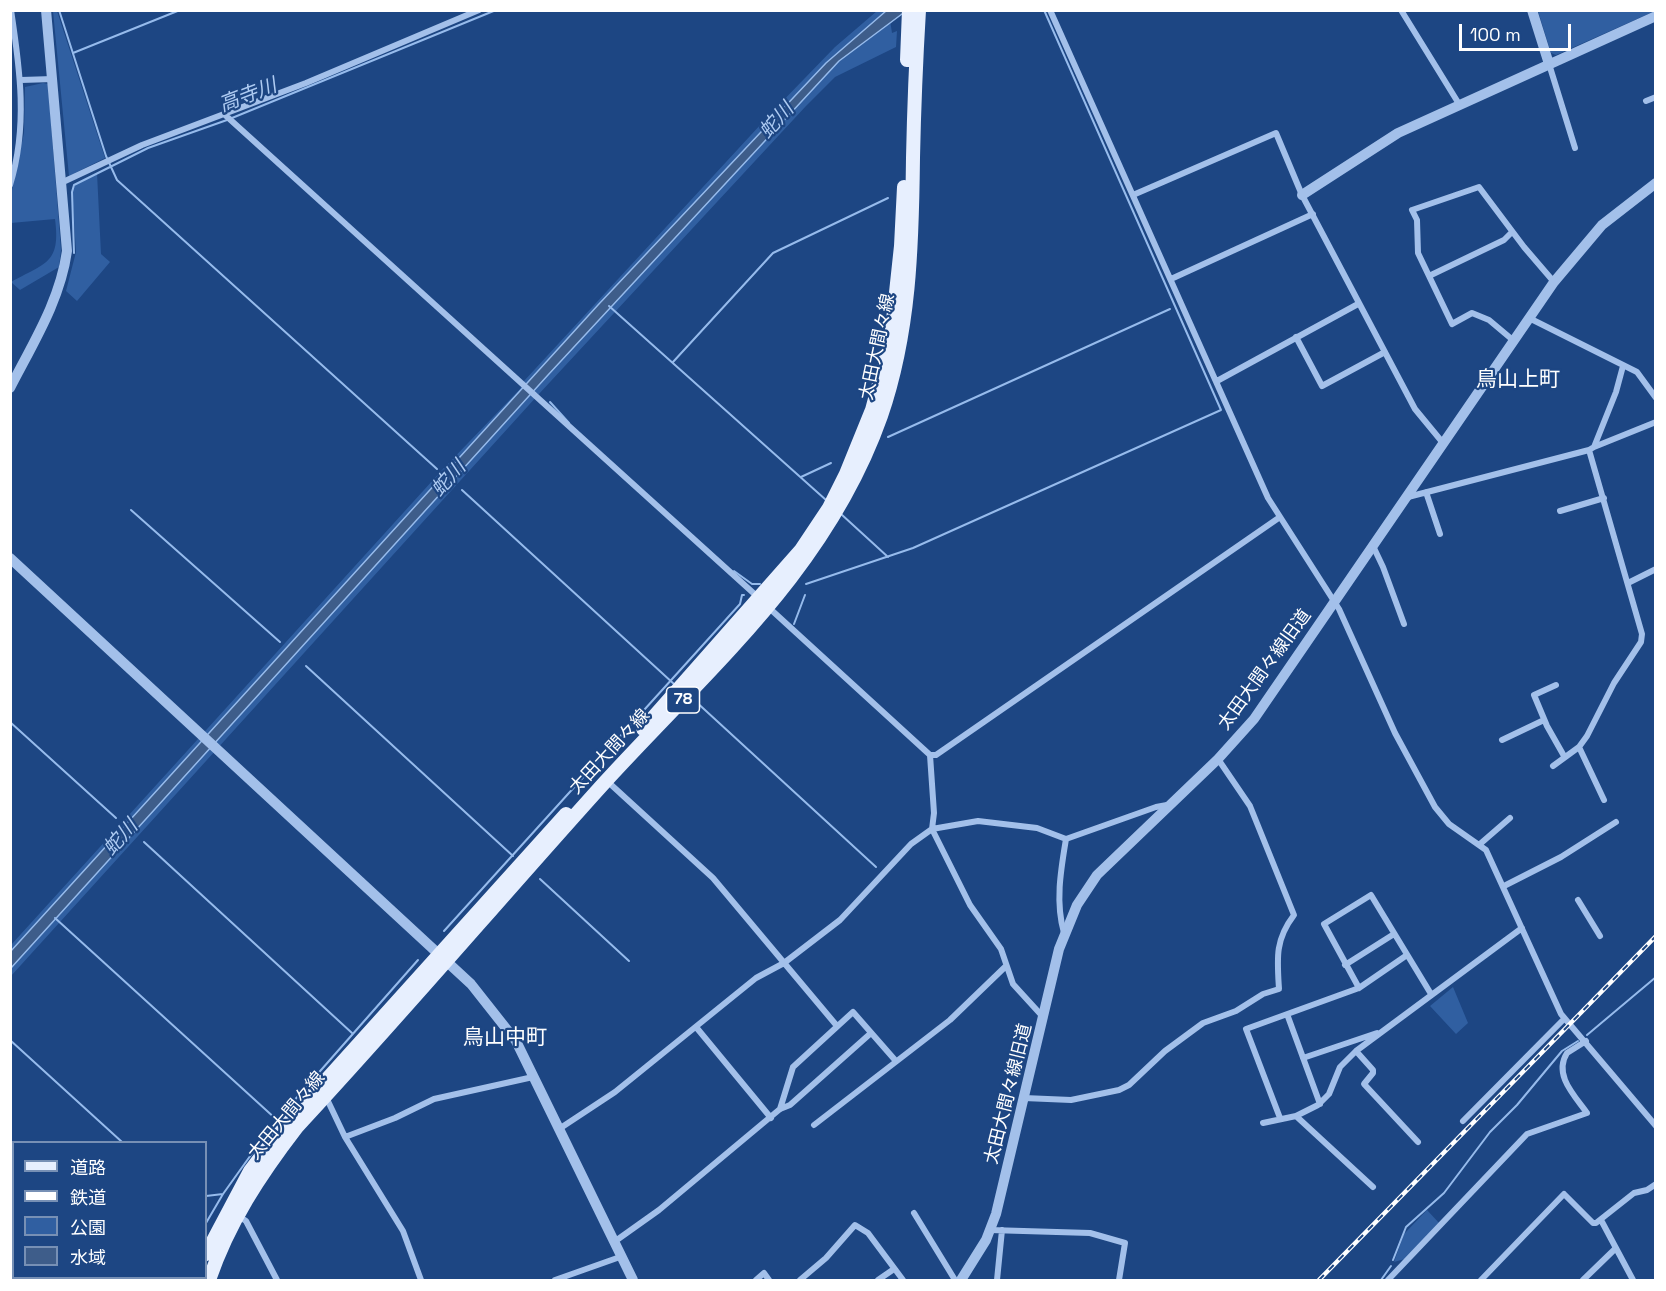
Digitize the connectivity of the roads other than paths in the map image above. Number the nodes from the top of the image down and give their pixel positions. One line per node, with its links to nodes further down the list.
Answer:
1 (11, 10): 11 (street)
2 (46, 10): 10 (street)
3 (479, 10): 15 (street)
4 (1050, 10): 20 (street)
5 (1401, 10): 14 (street)
6 (1532, 10): 9 (street)
7 (913, 14): 50 (main road, 太田大間々線 / 78)
8 (1656, 16): 9 (street)
9 (1549, 64): 14 (street); 16 (street)
10 (54, 79): 11 (street); 17 (street)
11 (21, 81): 19 (street)
12 (1656, 97): 13 (street)
13 (1646, 101)
14 (1459, 104): 21 (street)
15 (224, 114): 17 (street); 50 (street)
16 (1575, 148)
17 (63, 182): 34 (street)
18 (1656, 183): 26 (street, 太田大間々線旧道)
19 (10, 185)
20 (1133, 195): 21 (street); 25 (street)
21 (1302, 195): 22 (street)
22 (1313, 214): 25 (street); 27 (street)
23 (1512, 231): 24 (street); 24 (street); 26 (street)
24 (1429, 276): 30 (street)
25 (1171, 279): 33 (street)
26 (1554, 282): 28 (street, 太田大間々線旧道)
27 (1358, 304): 29 (street); 31 (street)
28 (1529, 318): 30 (street, 太田大間々線旧道); 32 (street)
29 (1296, 337): 31 (street); 33 (street)
30 (1514, 341): 37 (street, 太田大間々線旧道)
31 (1385, 352): 37 (street)
32 (1623, 366): 35 (street); 38 (street)
33 (1217, 381): 43 (street)
34 (10, 388)
35 (1656, 398)
36 (1656, 422): 38 (street)
37 (1443, 443): 40 (street, 太田大間々線旧道)
38 (1592, 448): 39 (street); 41 (street)
39 (1426, 492): 40 (street); 44 (street)
40 (1408, 497): 45 (street, 太田大間々線旧道)
41 (1604, 498): 42 (street); 48 (street)
42 (1560, 511)
43 (1280, 517): 49 (street); 56 (street)
44 (1440, 534)
45 (1373, 546): 49 (street, 太田大間々線旧道); 51 (street)
46 (10, 558): 75 (street)
47 (1656, 569): 48 (street)
48 (1628, 583): 55 (street)
49 (1335, 602): 58 (street, 太田大間々線旧道); 67 (street)
50 (764, 603): 56 (street); 60 (main road, 太田大間々線 / 78); 75 (main road, 太田大間々線 / 78)
51 (1404, 624)
52 (1556, 685): 53 (street)
53 (1544, 720): 54 (street); 57 (street)
54 (1502, 740)
55 (1579, 747): 57 (street); 61 (street)
56 (930, 755): 65 (street)
57 (1564, 756): 59 (street)
58 (1218, 759): 62 (street, 太田大間々線旧道); 94 (street)
59 (1553, 766)
60 (607, 781): 75 (main road, 太田大間々線 / 78); 76 (street)
61 (1604, 800)
62 (1167, 805): 66 (street); 71 (street, 太田大間々線旧道)
63 (1510, 818): 67 (street)
64 (1616, 822): 68 (street)
65 (932, 829): 66 (street); 76 (street); 78 (street)
66 (1066, 838): 71 (street)
67 (1480, 844): 68 (street)
68 (1503, 886): 70 (street)
69 (1578, 900): 73 (street)
70 (1522, 928): 80 (street); 83 (street)
71 (1064, 933): 82 (street, 太田大間々線旧道)
72 (1394, 934): 74 (street); 77 (street); 77 (street)
73 (1600, 936)
74 (1407, 955): 79 (street); 80 (street)
75 (444, 956): 92 (street); 93 (main road, 太田大間々線 / 78); 116 (main road, 太田大間々線 / 78)
76 (784, 963): 84 (street); 85 (street)
77 (1346, 964): 79 (street)
78 (1006, 966): 82 (street); 91 (street)
79 (1359, 988): 81 (street)
80 (1431, 994): 87 (street)
81 (1287, 1014): 90 (street); 99 (street)
82 (1045, 1018): 94 (street, 太田大間々線旧道)
83 (1564, 1018): 88 (street); 100 (street)
84 (837, 1026): 86 (street); 96 (street)
85 (696, 1027): 98 (street); 104 (street)
86 (871, 1033): 91 (street); 96 (street)
87 (1378, 1033): 89 (street); 90 (street)
88 (1586, 1041): 103 (street); 133 (street)
89 (1356, 1052): 95 (street); 106 (street)
90 (1303, 1058): 95 (street)
91 (895, 1060): 102 (street)
92 (533, 1077): 104 (street); 105 (street)
93 (326, 1096): 105 (street); 110 (main road, 太田大間々線 / 78)
94 (1024, 1098): 112 (street, 太田大間々線旧道)
95 (1320, 1104): 97 (street)
96 (780, 1109): 98 (street)
97 (1296, 1116): 99 (street); 108 (street)
98 (771, 1118): 114 (street)
99 (1280, 1118): 101 (street)
100 (1463, 1121)
101 (1263, 1123)
102 (814, 1125)
103 (1656, 1126)
104 (558, 1130): 114 (street)
105 (345, 1137): 119 (street)
106 (1418, 1142)
107 (1656, 1184): 111 (street)
108 (1373, 1187)
109 (914, 1213): 129 (street)
110 (237, 1215): 120 (main road, 太田大間々線 / 78); 121 (street)
111 (1601, 1220): 115 (street); 134 (street)
112 (990, 1230): 113 (street); 130 (street, 太田大間々線旧道)
113 (1002, 1230): 131 (street); 132 (street)
114 (613, 1243): 117 (street)
115 (1616, 1248): 135 (street); 136 (street)
116 (207, 1252)
117 (620, 1257): 122 (street); 123 (street)
118 (894, 1269): 126 (street); 127 (street); 128 (street)
119 (420, 1280)
120 (209, 1281)
121 (277, 1281)
122 (555, 1281)
123 (633, 1281)
124 (756, 1281): 125 (street)
125 (769, 1281)
126 (800, 1281)
127 (878, 1281)
128 (903, 1281)
129 (955, 1281)
130 (961, 1281)
131 (998, 1281)
132 (1119, 1281)
133 (1388, 1281)
134 (1481, 1281)
135 (1583, 1281)
136 (1633, 1281)

